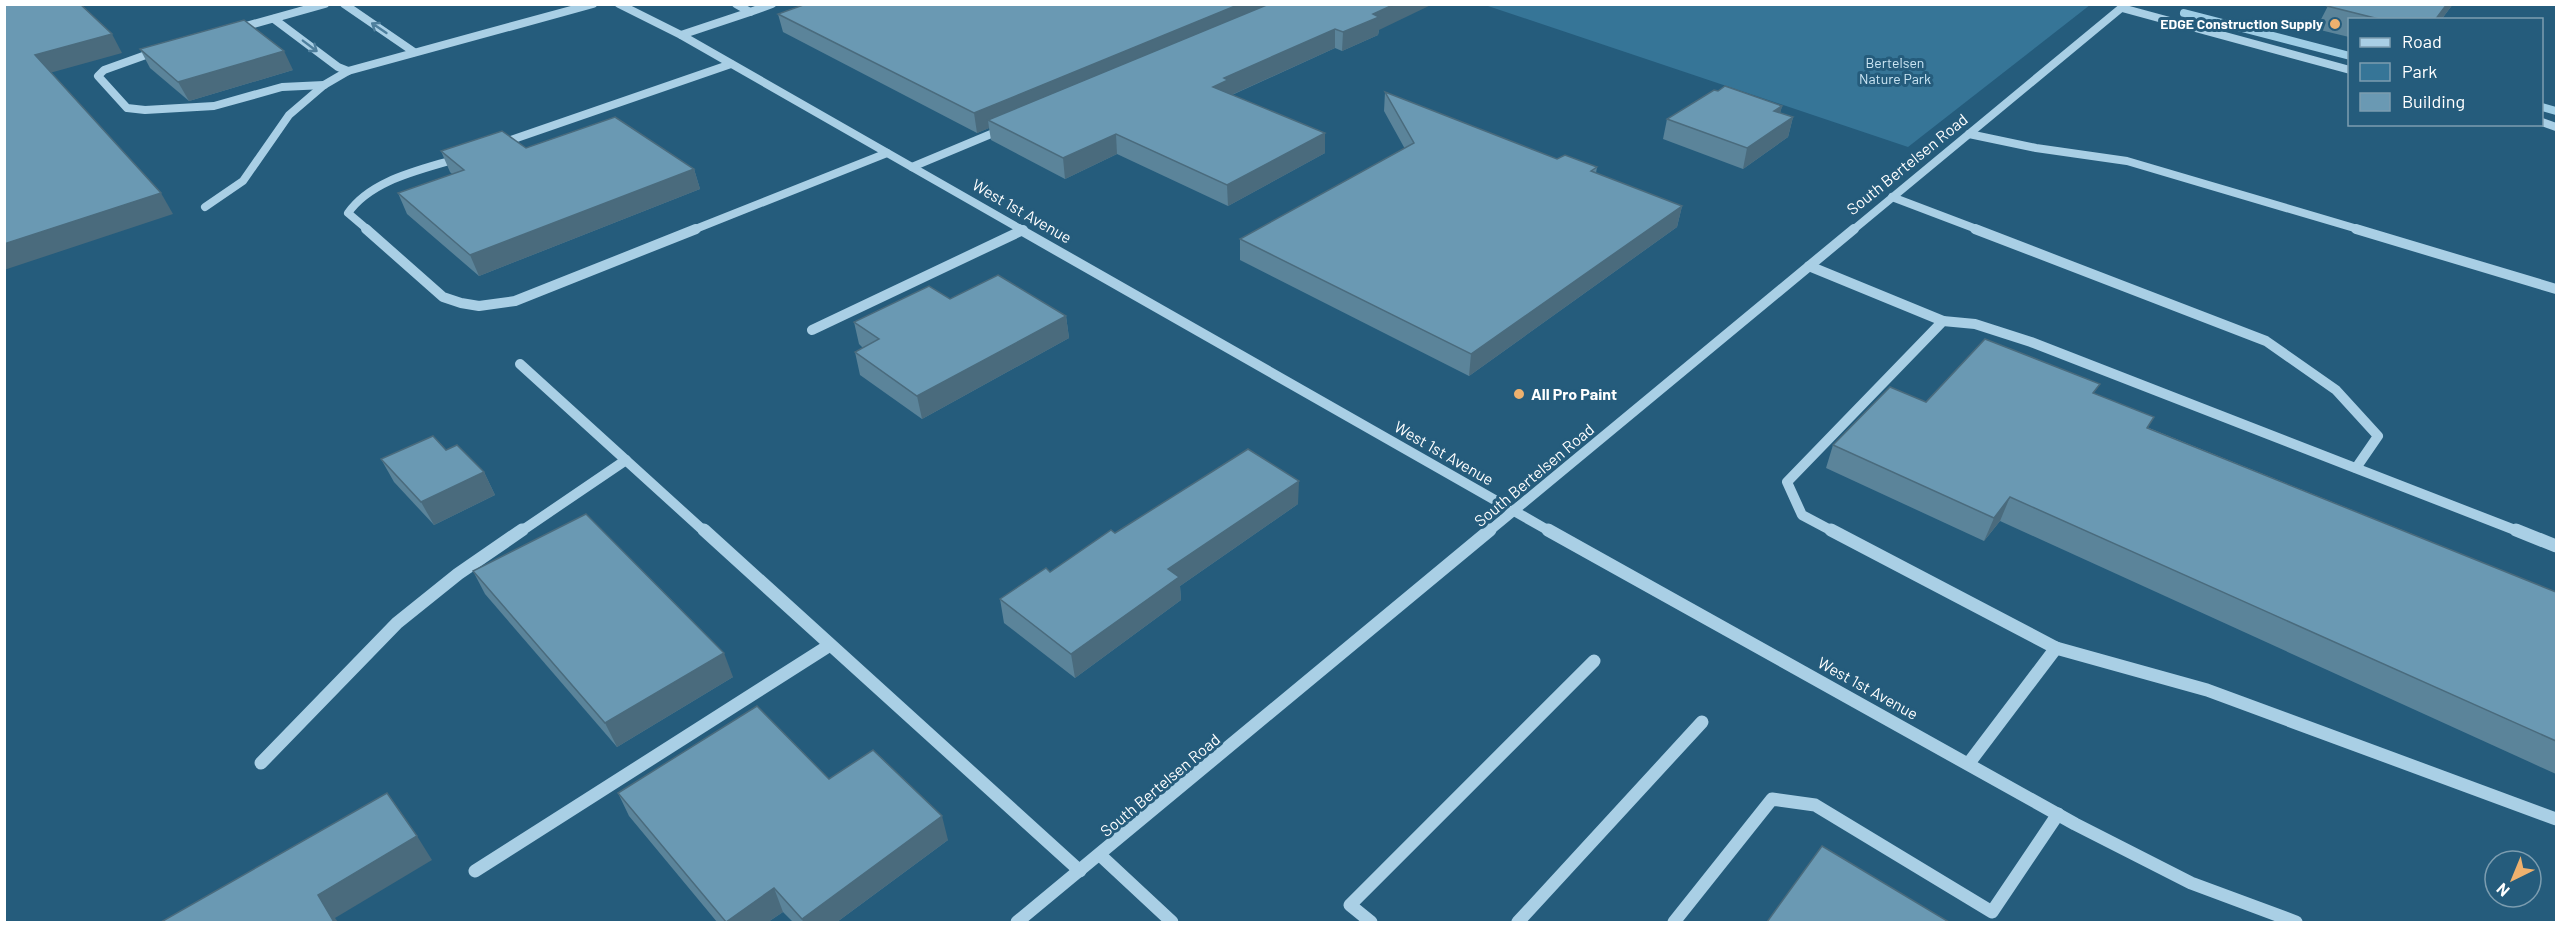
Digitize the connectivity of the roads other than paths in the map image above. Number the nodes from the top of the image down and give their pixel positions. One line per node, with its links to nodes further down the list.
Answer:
1 (325, 4): 9 (street)
2 (344, 4): 13 (street, one-way to 2)
3 (593, 4): 13 (street)
4 (619, 4): 11 (street, West 1st Avenue)
5 (736, 4): 8 (street)
6 (772, 4): 8 (street)
7 (2124, 6): 15 (street); 19 (street, South Bertelsen Road)
8 (750, 12): 11 (street)
9 (274, 19): 10 (street); 16 (street, one-way to 16)
10 (230, 30)
11 (681, 35): 14 (street, West 1st Avenue)
12 (166, 48): 17 (street)
13 (414, 52): 16 (street)
14 (731, 64): 20 (street); 22 (street, West 1st Avenue)
15 (2348, 70)
16 (348, 71): 17 (street)
17 (324, 86): 25 (street)
18 (1011, 125): 23 (street)
19 (1969, 134): 24 (street, South Bertelsen Road); 28 (street)
20 (496, 145)
21 (473, 153): 22 (street)
22 (887, 153): 23 (street, West 1st Avenue)
23 (912, 167): 26 (street, West 1st Avenue)
24 (1892, 198): 27 (street, South Bertelsen Road); 33 (street)
25 (205, 207)
26 (1023, 230): 30 (street); 34 (street, West 1st Avenue)
27 (1809, 266): 29 (street); 34 (street, South Bertelsen Road)
28 (2556, 289)
29 (1943, 321): 33 (street); 37 (street)
30 (812, 330)
31 (519, 364): 32 (street)
32 (626, 460): 36 (street); 40 (street)
33 (2356, 468): 35 (street)
34 (1515, 512): 41 (street, West 1st Avenue); 44 (street, South Bertelsen Road)
35 (2556, 546)
36 (830, 645): 45 (street); 46 (street)
37 (2056, 648): 41 (street); 43 (street)
38 (1594, 661): 50 (street)
39 (1702, 722): 51 (street)
40 (261, 763)
41 (1969, 763): 42 (street, West 1st Avenue)
42 (2058, 814): 47 (street, West 1st Avenue); 52 (street)
43 (2556, 819)
44 (1100, 855): 46 (street, South Bertelsen Road); 49 (street)
45 (475, 871)
46 (1080, 871): 48 (street, South Bertelsen Road)
47 (2270, 918): 53 (street, West 1st Avenue)
48 (1017, 922)
49 (1172, 922)
50 (1371, 922)
51 (1518, 922)
52 (1674, 922)
53 (2295, 922)

